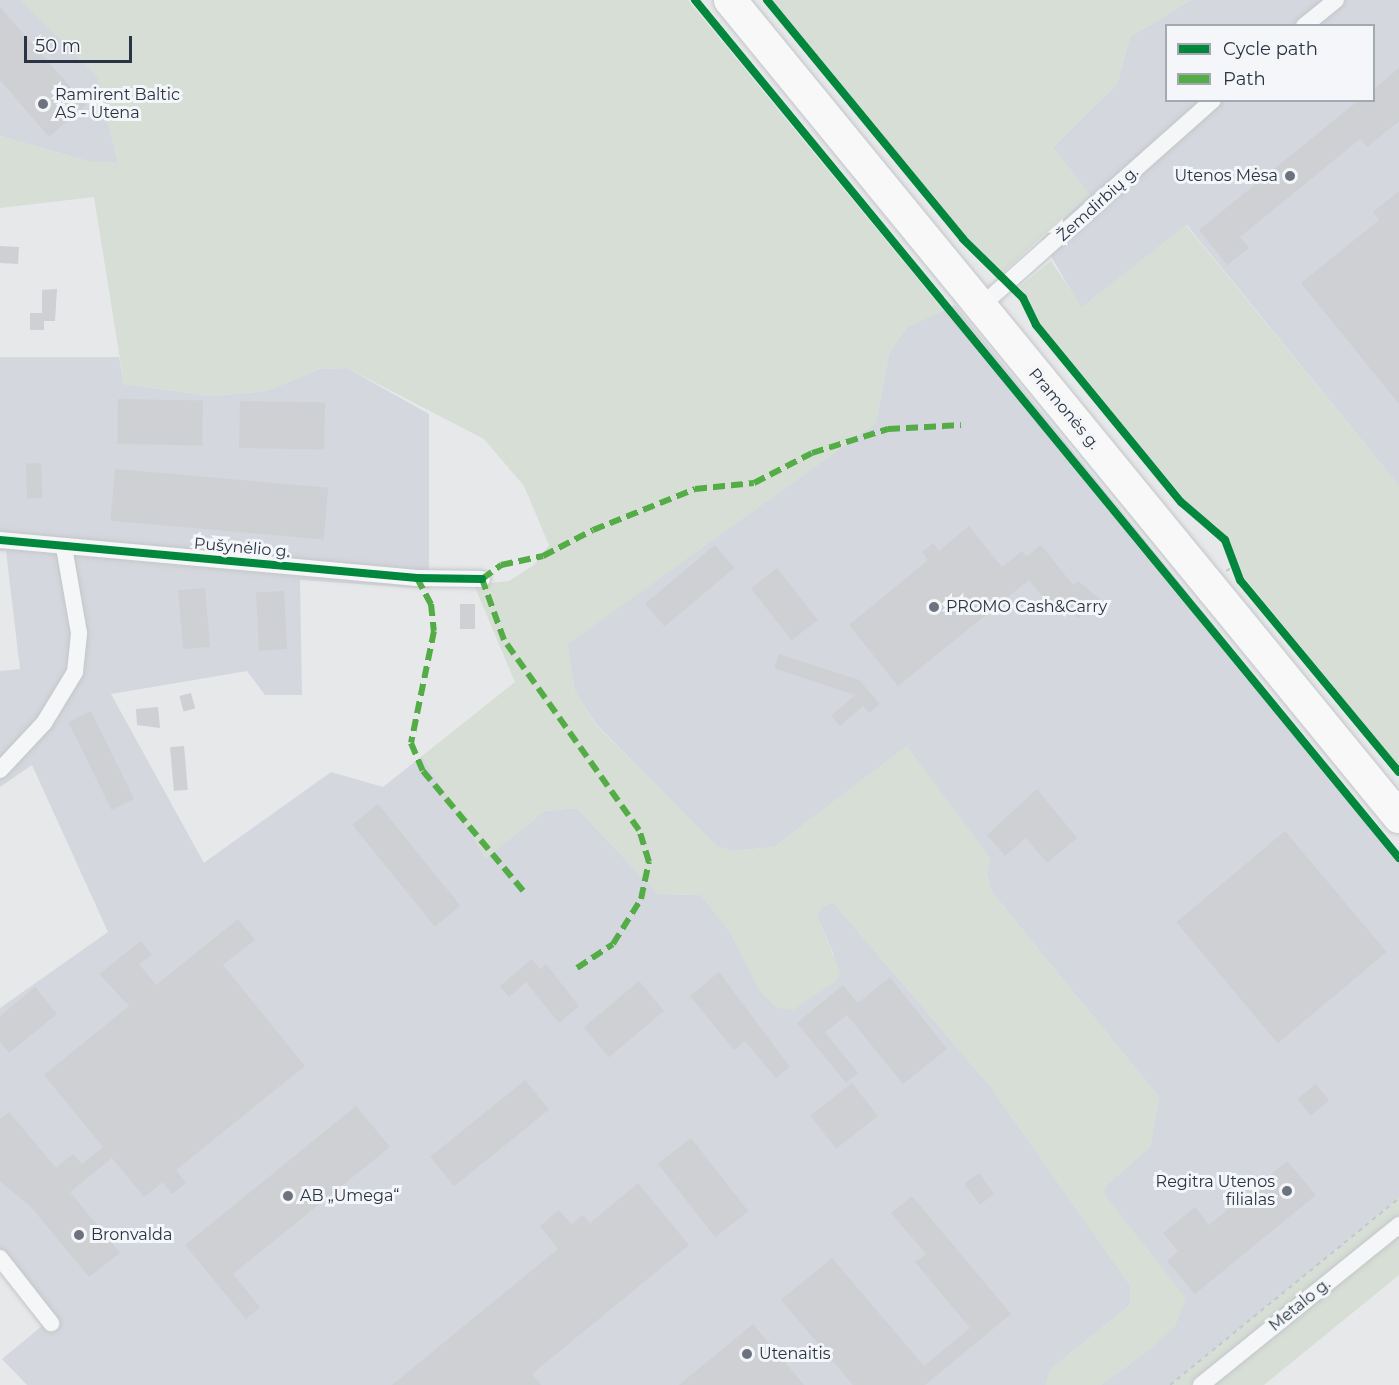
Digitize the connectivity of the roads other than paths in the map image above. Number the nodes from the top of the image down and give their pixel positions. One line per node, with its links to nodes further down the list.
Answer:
1 (730, 0): 5 (highway, Pramonės g.)
2 (1336, 0): 3 (street)
3 (1306, 24)
4 (1211, 102): 5 (street, Žemdirbių g.)
5 (981, 306): 10 (highway, Pramonės g.)
6 (0, 540): 7 (street, Pušynėlio g.)
7 (64, 547): 8 (street, Pušynėlio g.); 9 (street)
8 (482, 579)
9 (0, 771)
10 (1399, 817)
11 (1399, 1225): 14 (street, Metalo g.)
12 (0, 1258): 13 (street)
13 (51, 1323)
14 (1201, 1385)

